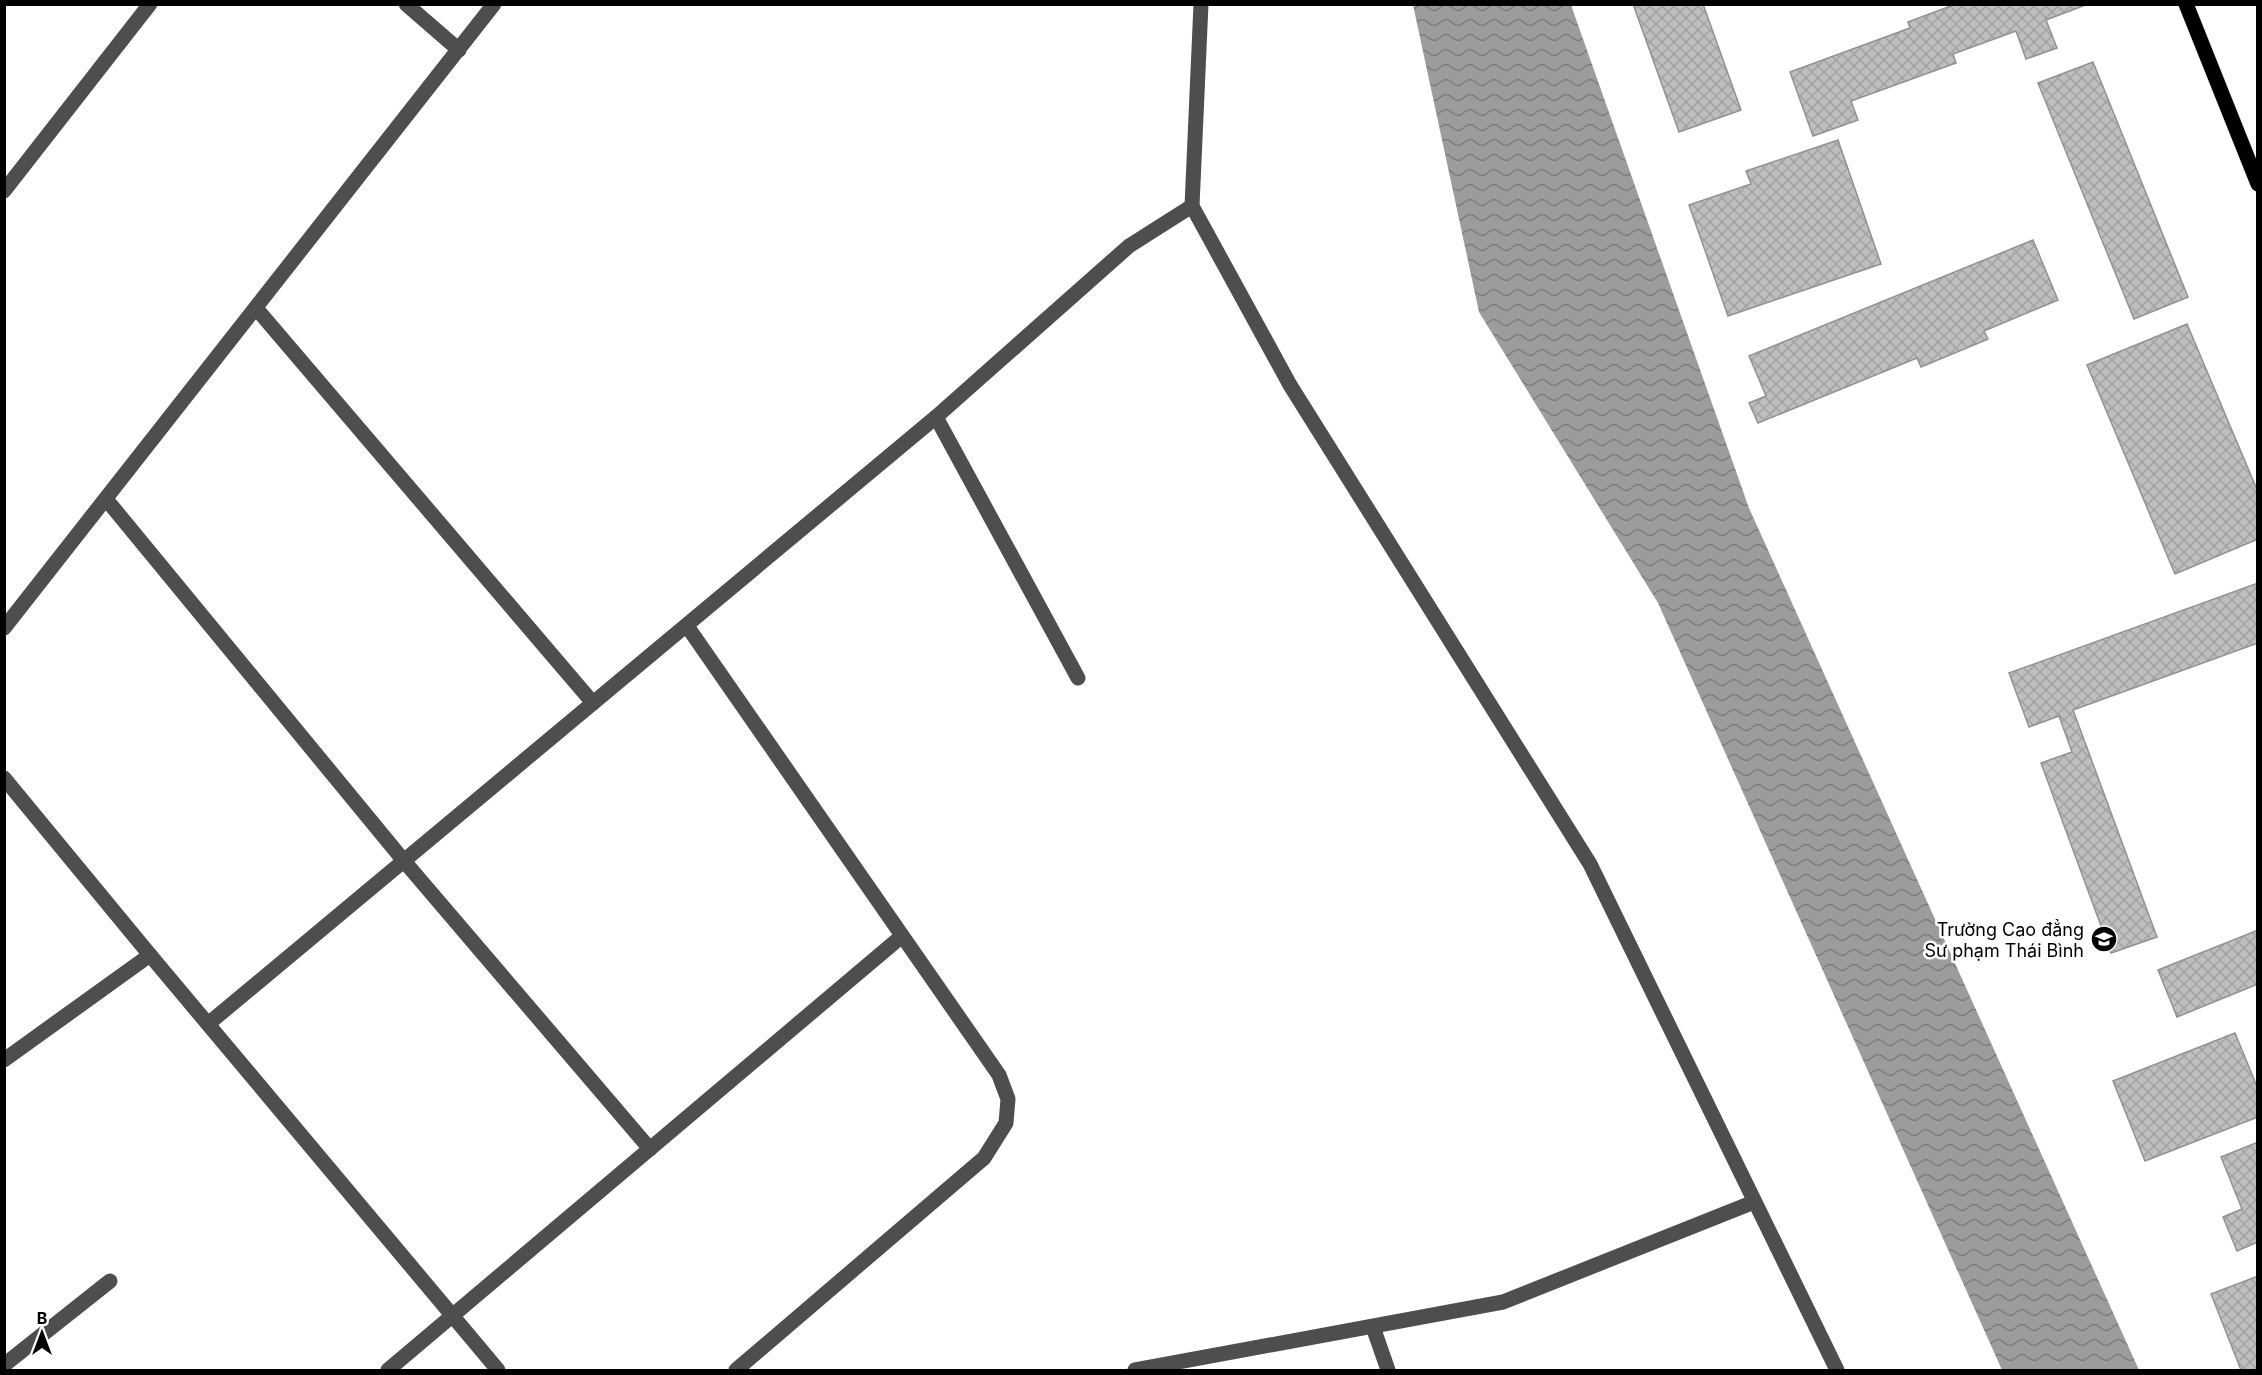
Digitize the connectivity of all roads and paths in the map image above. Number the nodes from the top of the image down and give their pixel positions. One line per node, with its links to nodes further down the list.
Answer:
1 (150, 4): 8 (street)
2 (406, 4): 6 (street)
3 (494, 4): 6 (street)
4 (1201, 4): 9 (street)
5 (2186, 4): 7 (main road)
6 (459, 50): 10 (street)
7 (2258, 184)
8 (4, 191)
9 (1192, 206): 11 (street); 24 (street)
10 (256, 308): 12 (street); 16 (street)
11 (936, 417): 13 (street); 15 (street)
12 (106, 499): 14 (street); 18 (street)
13 (687, 626): 16 (street); 19 (street)
14 (4, 628)
15 (1078, 678)
16 (594, 703): 18 (street)
17 (4, 778): 20 (street)
18 (404, 861): 21 (street); 23 (street)
19 (902, 936): 23 (street); 31 (street)
20 (150, 955): 21 (street); 22 (street)
21 (208, 1024): 26 (street)
22 (4, 1060)
23 (650, 1149): 26 (street)
24 (1754, 1202): 27 (street); 34 (street)
25 (110, 1281): 28 (street)
26 (453, 1316): 29 (street); 30 (street)
27 (1373, 1327): 32 (street); 33 (street)
28 (4, 1365)
29 (388, 1371)
30 (498, 1371)
31 (736, 1371)
32 (1135, 1371)
33 (1388, 1371)
34 (1837, 1371)

